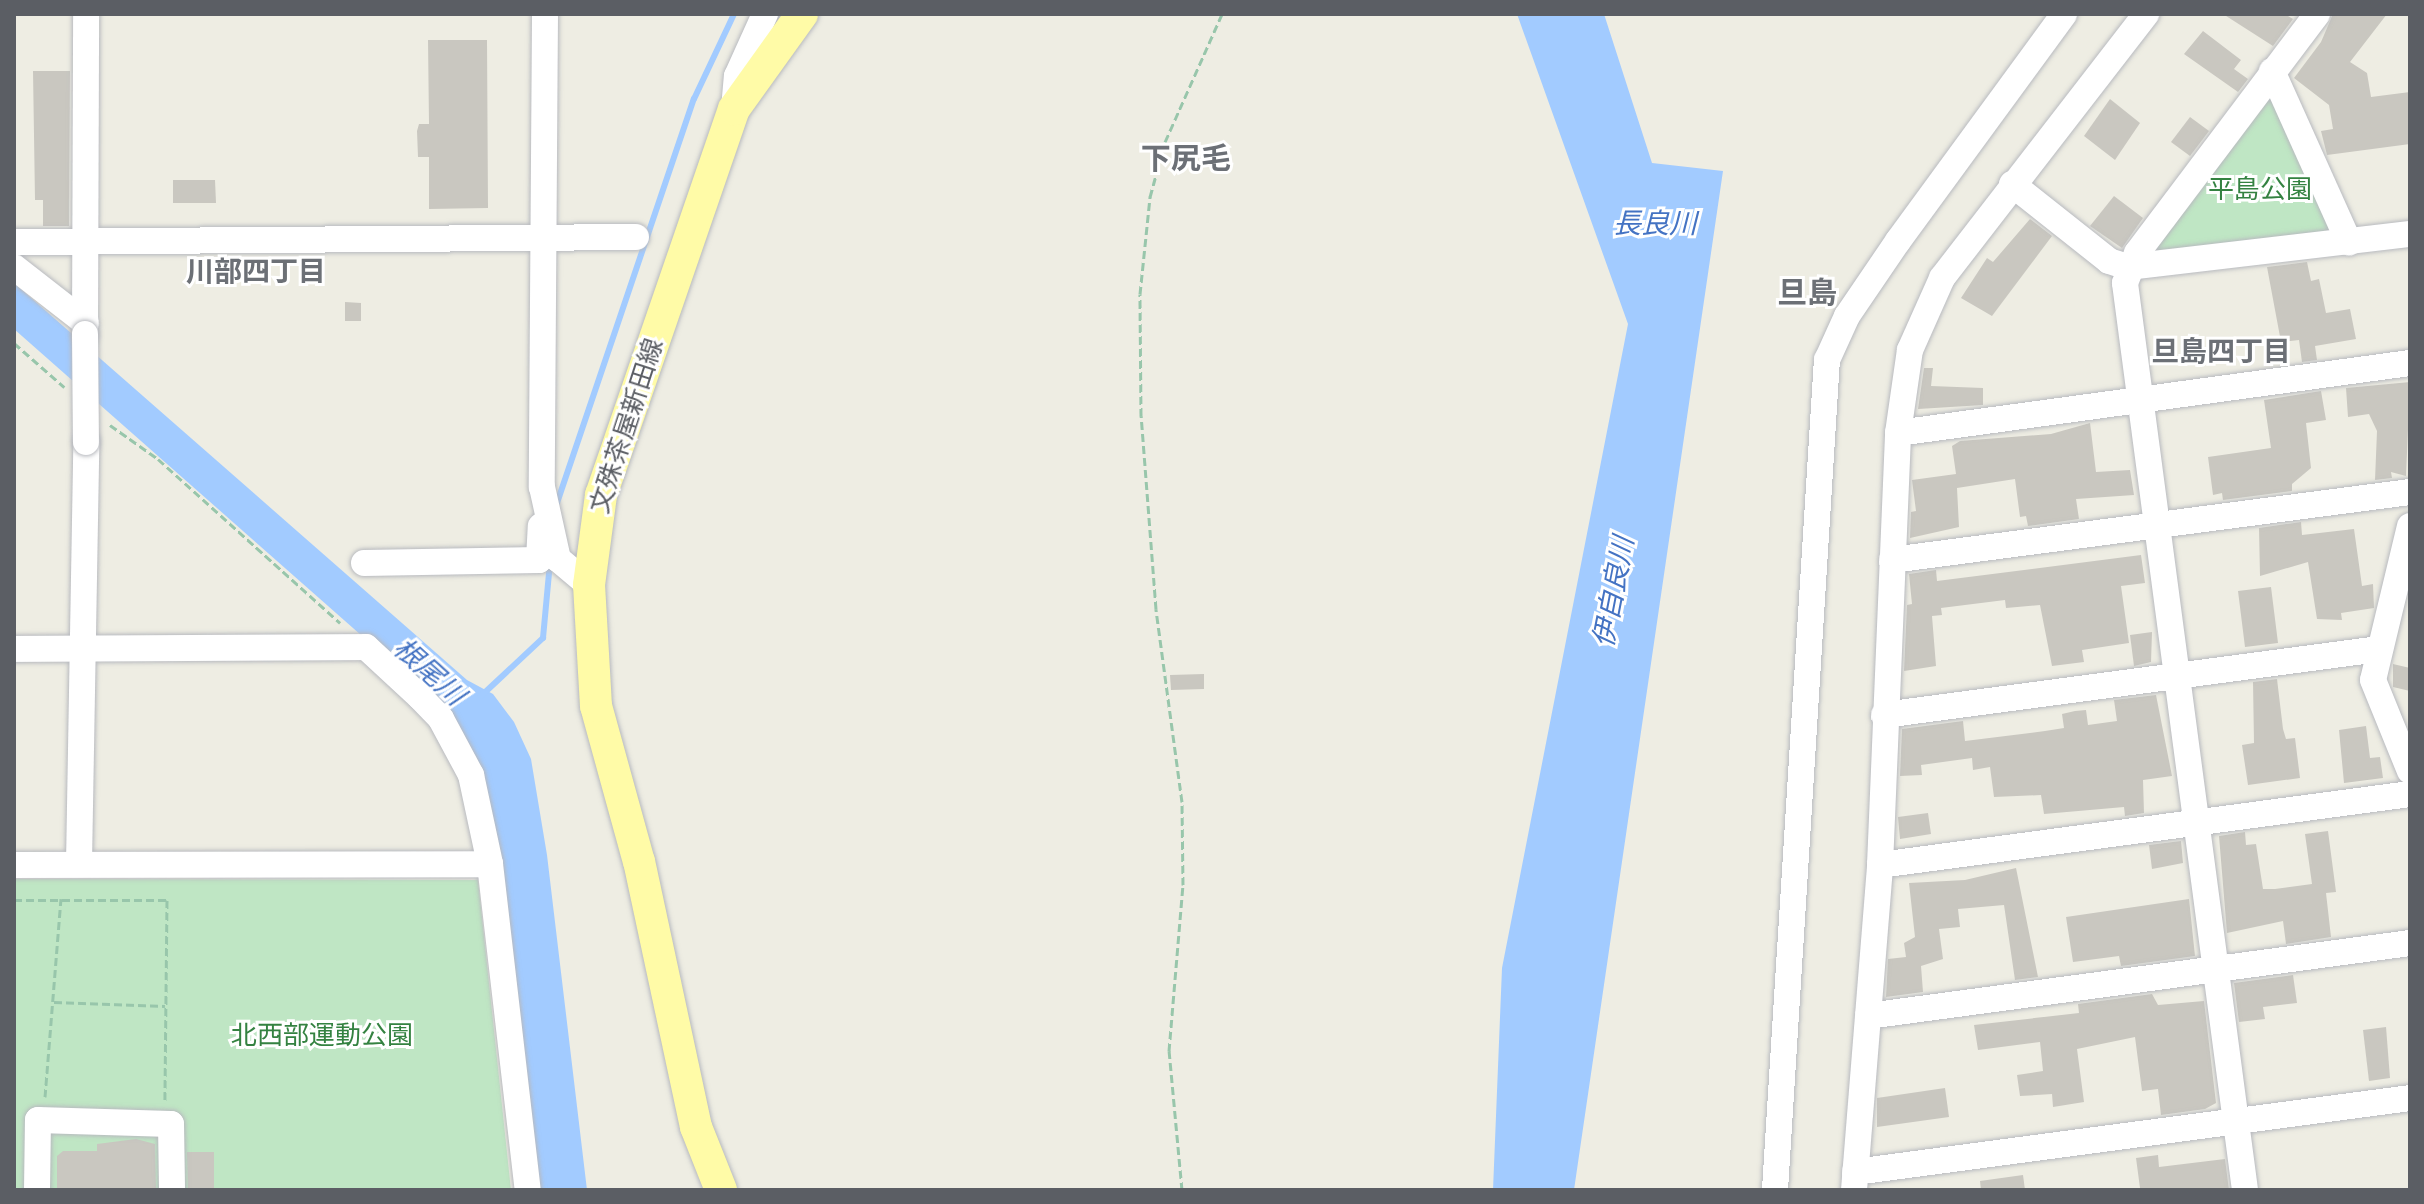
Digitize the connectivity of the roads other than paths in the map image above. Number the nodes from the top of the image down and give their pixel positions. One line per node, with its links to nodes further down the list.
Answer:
1 (86, 14): 14 (street)
2 (545, 14): 13 (street)
3 (765, 14): 9 (street)
4 (802, 14): 9 (main road, 文殊茶屋新田線)
5 (2064, 14): 52 (street)
6 (2146, 14): 10 (street)
7 (2317, 14): 8 (street)
8 (2272, 71): 16 (street); 18 (street)
9 (734, 109): 29 (main road, 文殊茶屋新田線)
10 (2012, 184): 18 (street); 22 (street)
11 (2410, 234): 16 (street)
12 (636, 237): 13 (street)
13 (544, 238): 14 (street); 23 (street)
14 (86, 241): 15 (street); 19 (street)
15 (14, 242)
16 (2349, 242): 18 (street)
17 (14, 267): 19 (street)
18 (2128, 267): 21 (street)
19 (86, 329): 31 (street, bridge)
20 (2410, 363): 21 (street)
21 (2139, 401): 22 (street); 25 (street)
22 (1898, 433): 27 (street)
23 (542, 487): 28 (street); 29 (street)
24 (2410, 492): 25 (street)
25 (2156, 525): 27 (street); 33 (street)
26 (2410, 526): 32 (street)
27 (1892, 560): 34 (street)
28 (364, 563)
29 (589, 585): 51 (main road, 文殊茶屋新田線)
30 (14, 649): 31 (street)
31 (86, 649): 38 (street); 39 (street)
32 (2379, 649): 33 (street); 35 (street)
33 (2177, 673): 34 (street); 37 (street)
34 (1884, 715): 41 (street)
35 (2410, 771)
36 (2410, 794): 37 (street)
37 (2196, 823): 41 (street); 43 (street)
38 (79, 864): 39 (street); 40 (street)
39 (490, 864): 50 (street)
40 (14, 865)
41 (1880, 865): 44 (street)
42 (2410, 943): 43 (street)
43 (2215, 970): 44 (street); 46 (street)
44 (1868, 1016): 47 (street)
45 (2410, 1098): 46 (street)
46 (2236, 1121): 47 (street); 53 (street)
47 (1855, 1181)
48 (37, 1190): 49 (street)
49 (172, 1190)
50 (528, 1190)
51 (721, 1190)
52 (1775, 1190)
53 (2245, 1190)

